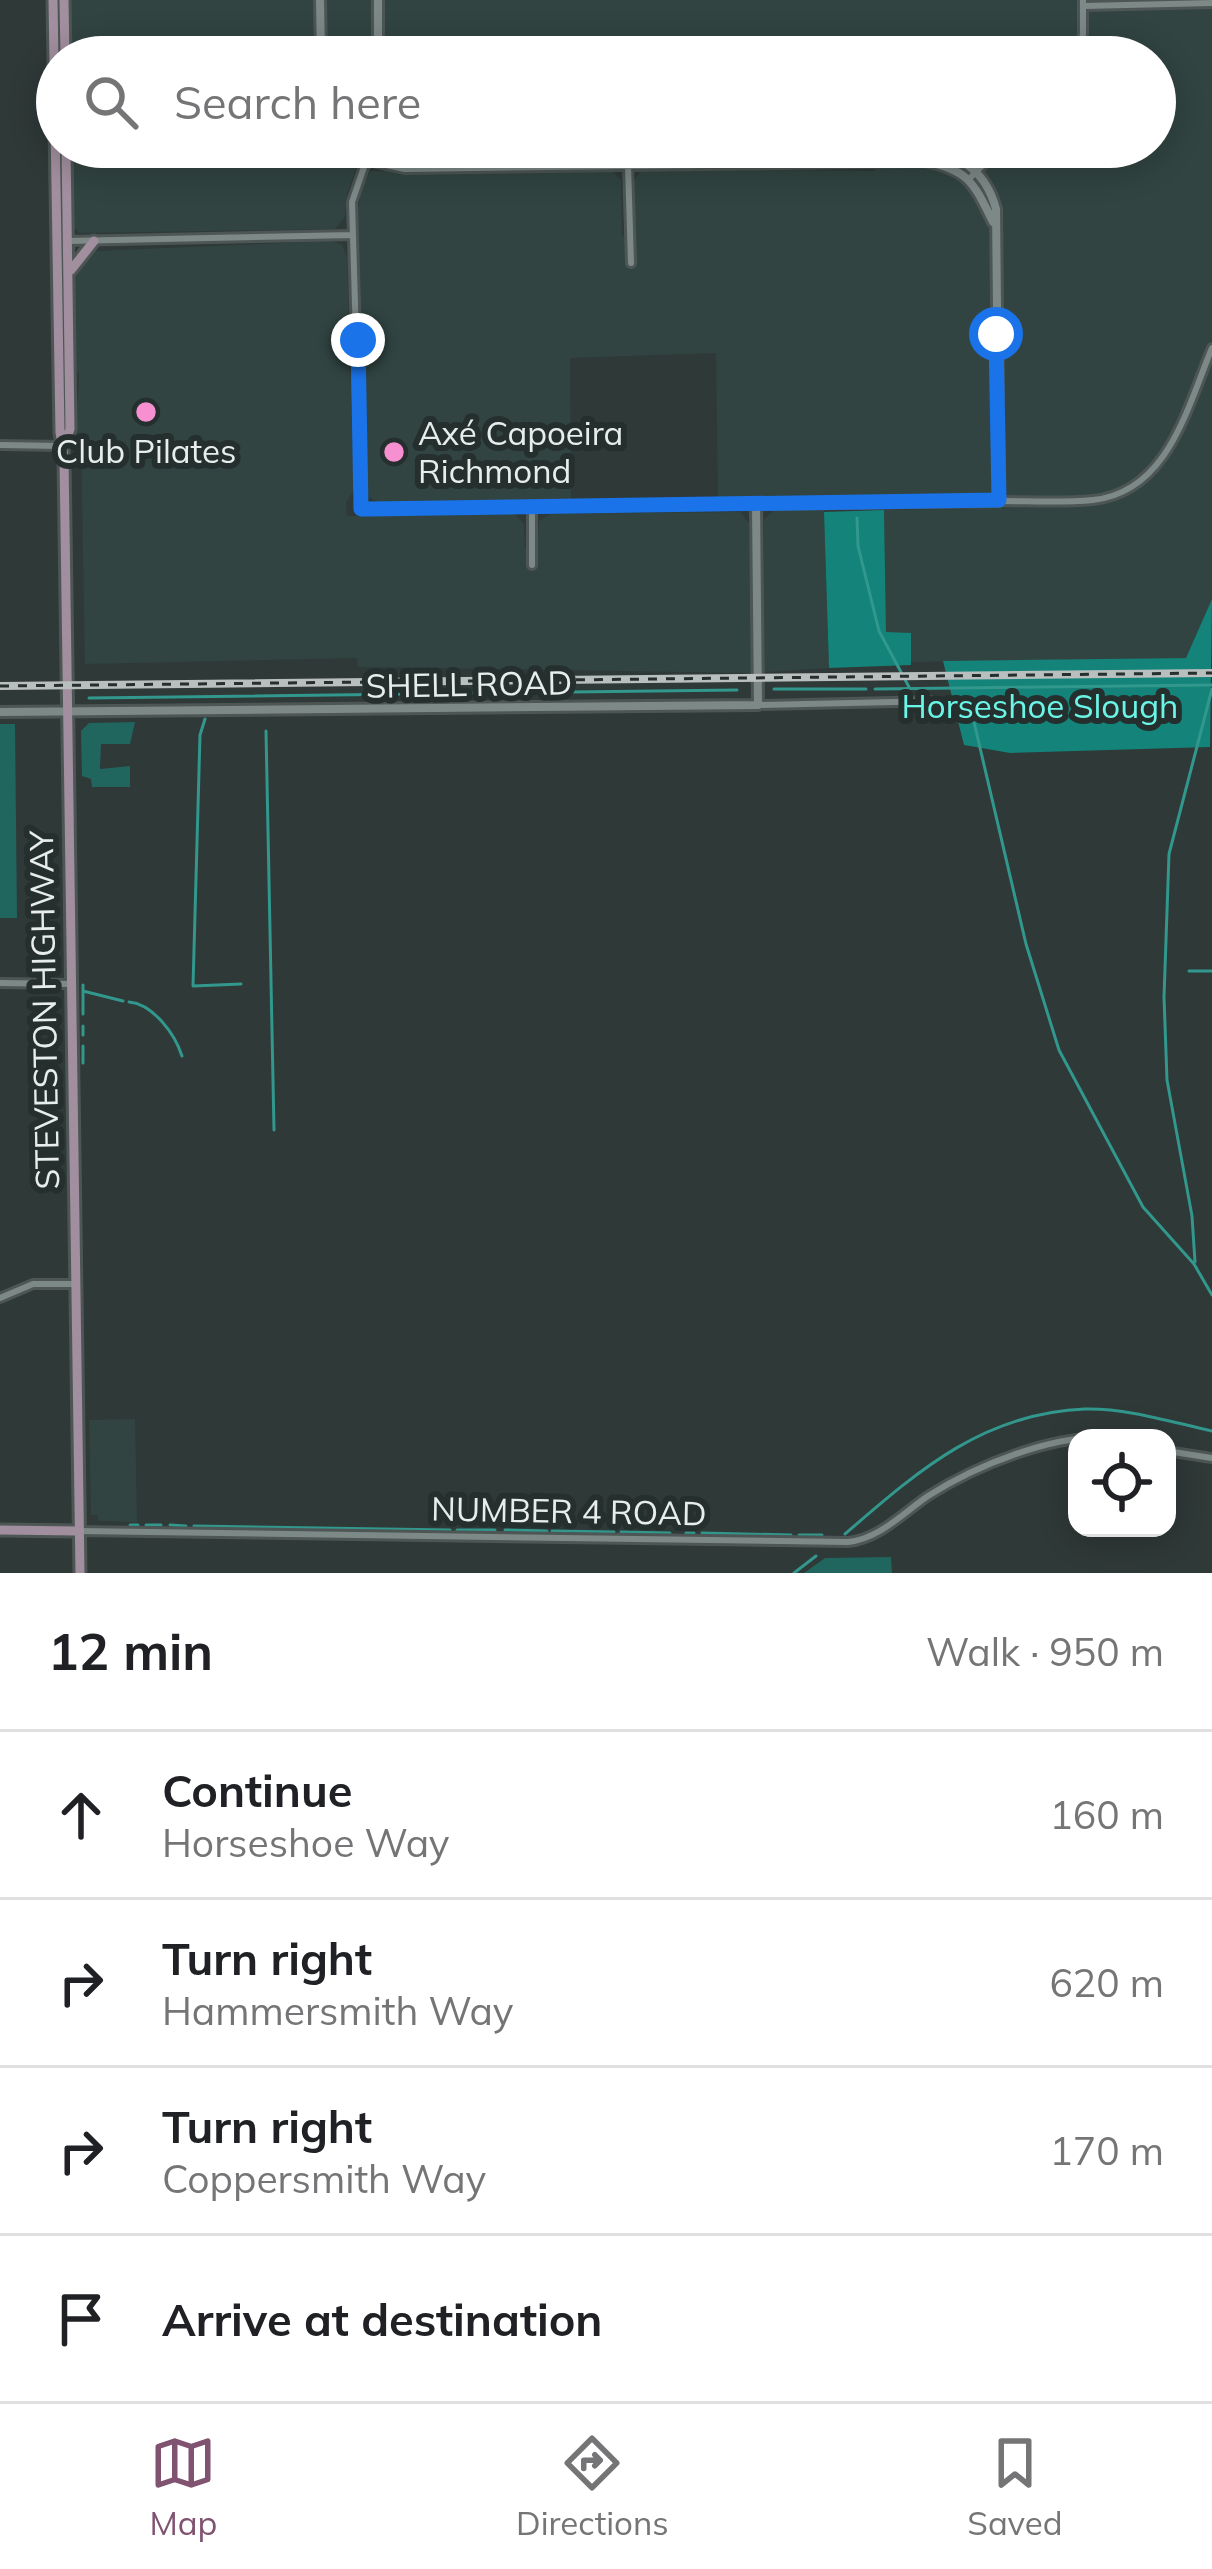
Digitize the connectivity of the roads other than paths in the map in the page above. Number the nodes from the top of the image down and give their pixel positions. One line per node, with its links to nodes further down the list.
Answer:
1 (52, 0): 7 (main road, STEVESTON HIGHWAY)
2 (64, 0): 8 (main road)
3 (320, 0): 9 (street)
4 (378, 0): 10 (street)
5 (1084, 3): 6 (street); 11 (street)
6 (1212, 3)
7 (54, 36)
8 (65, 36)
9 (321, 36)
10 (378, 36)
11 (1082, 36)
12 (60, 168): 20 (main road, STEVESTON HIGHWAY)
13 (66, 168): 20 (main road, STEVESTON HIGHWAY)
14 (365, 168): 19 (street)
15 (628, 168): 22 (street)
16 (965, 168): 18 (street)
17 (980, 168): 18 (street)
18 (973, 175): 29 (street)
19 (353, 235): 21 (street); 31 (street)
20 (63, 241): 21 (street); 23 (main road, STEVESTON HIGHWAY); 28 (main road, STEVESTON HIGHWAY)
21 (94, 241): 23 (main road)
22 (631, 263)
23 (68, 274): 28 (main road, STEVESTON HIGHWAY)
24 (1212, 348): 25 (street)
25 (1201, 375): 26 (street); 29 (street)
26 (1211, 379)
27 (0, 445): 28 (street)
28 (64, 446): 36 (main road, STEVESTON HIGHWAY)
29 (999, 500): 30 (street)
30 (756, 505): 31 (street); 34 (street)
31 (532, 507): 32 (street)
32 (532, 565)
33 (938, 701): 34 (street, SHELL ROAD)
34 (758, 705): 36 (street, SHELL ROAD)
35 (0, 712): 36 (street, SHELL ROAD)
36 (68, 712): 38 (main road, STEVESTON HIGHWAY)
37 (0, 983): 38 (street)
38 (70, 984): 39 (main road, STEVESTON HIGHWAY)
39 (74, 1283): 40 (street); 45 (main road, STEVESTON HIGHWAY)
40 (0, 1298)
41 (1068, 1439): 45 (street, NUMBER 4 ROAD)
42 (1176, 1452): 43 (street)
43 (1212, 1458)
44 (0, 1531): 45 (main road, NUMBER 4 ROAD)
45 (79, 1531): 46 (main road, STEVESTON HIGHWAY)
46 (80, 1573)

